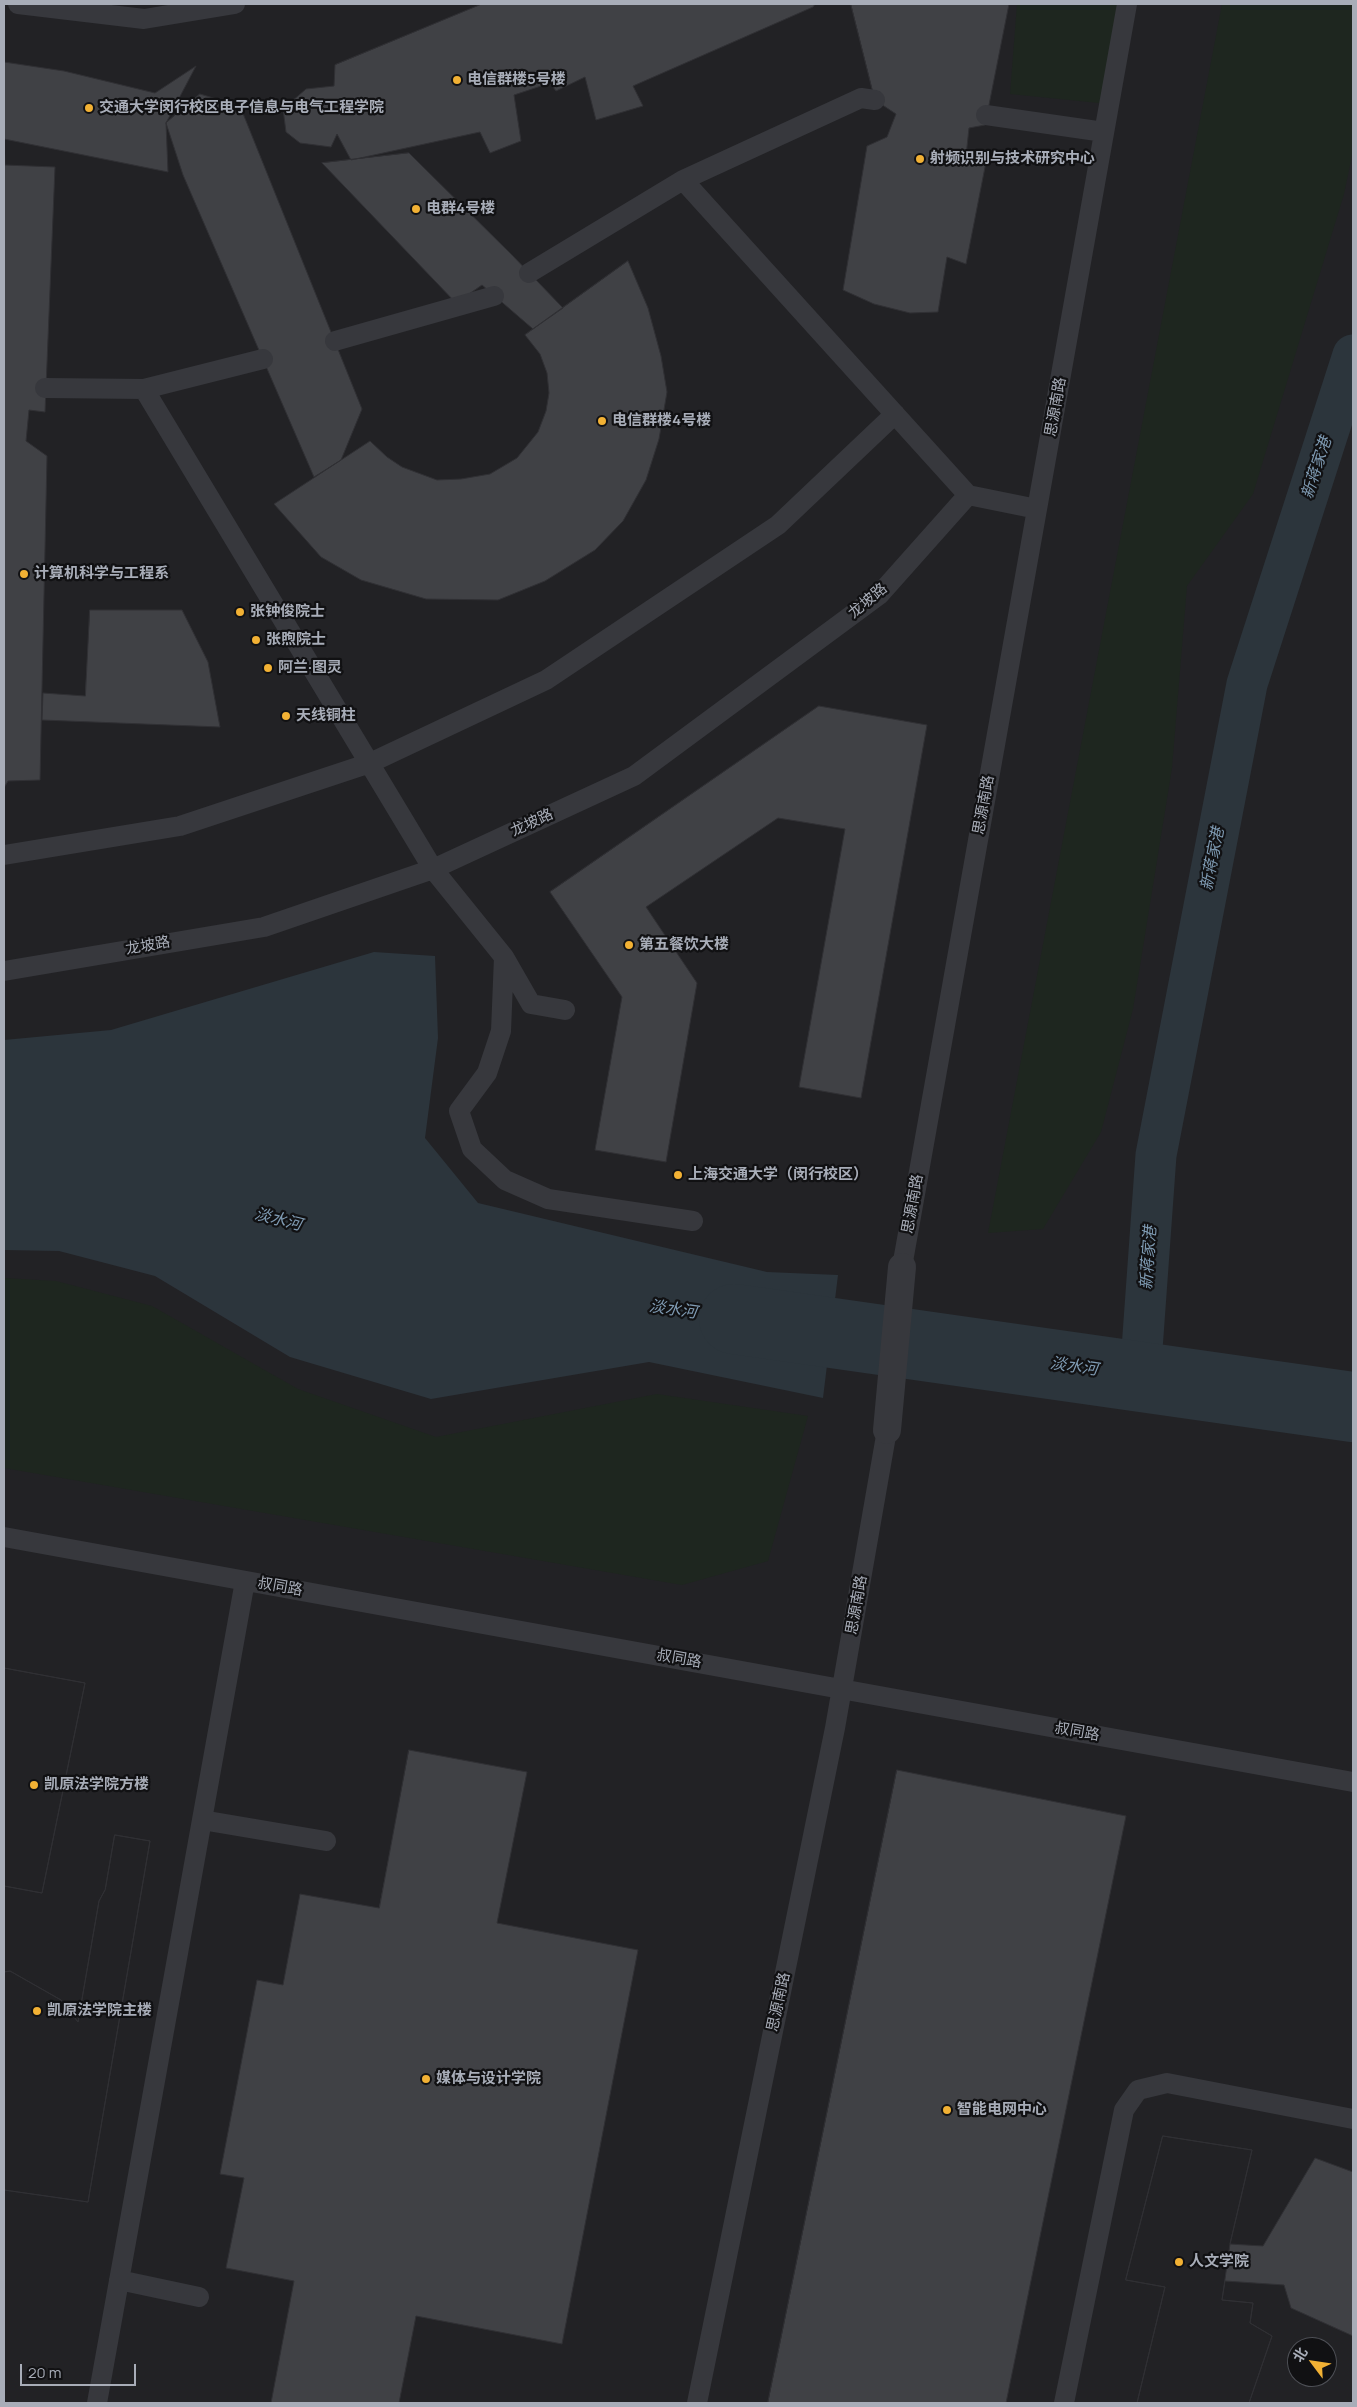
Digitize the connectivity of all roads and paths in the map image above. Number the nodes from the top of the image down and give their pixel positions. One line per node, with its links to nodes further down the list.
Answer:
1 (18, 4): 2 (lane)
2 (235, 4)
3 (1127, 4): 6 (lane, 思源南路)
4 (875, 100): 7 (lane)
5 (986, 115): 6 (lane)
6 (1104, 132): 16 (lane, 思源南路)
7 (683, 180): 8 (lane); 14 (lane)
8 (529, 272)
9 (494, 296): 10 (lane)
10 (335, 340)
11 (263, 359): 13 (lane)
12 (46, 388): 13 (lane)
13 (144, 389): 17 (lane)
14 (895, 414): 15 (lane); 17 (lane)
15 (968, 495): 16 (lane); 19 (lane, 龙坡路)
16 (1038, 509): 24 (lane, 思源南路)
17 (370, 763): 18 (lane); 19 (lane)
18 (4, 855)
19 (433, 869): 20 (lane); 21 (lane, 龙坡路)
20 (504, 957): 22 (lane); 23 (lane)
21 (4, 971)
22 (565, 1010)
23 (693, 1221)
24 (902, 1268): 25 (street, 思源南路)
25 (887, 1430): 28 (lane, 思源南路)
26 (4, 1537): 27 (lane, 叔同路)
27 (245, 1581): 28 (lane, 叔同路); 30 (lane)
28 (843, 1689): 29 (lane, 叔同路); 36 (lane, 思源南路)
29 (1353, 1782)
30 (202, 1820): 31 (lane); 33 (lane)
31 (326, 1841)
32 (1353, 2119): 37 (lane)
33 (119, 2280): 34 (lane); 35 (lane)
34 (199, 2297)
35 (97, 2403)
36 (697, 2403)
37 (1064, 2403)

